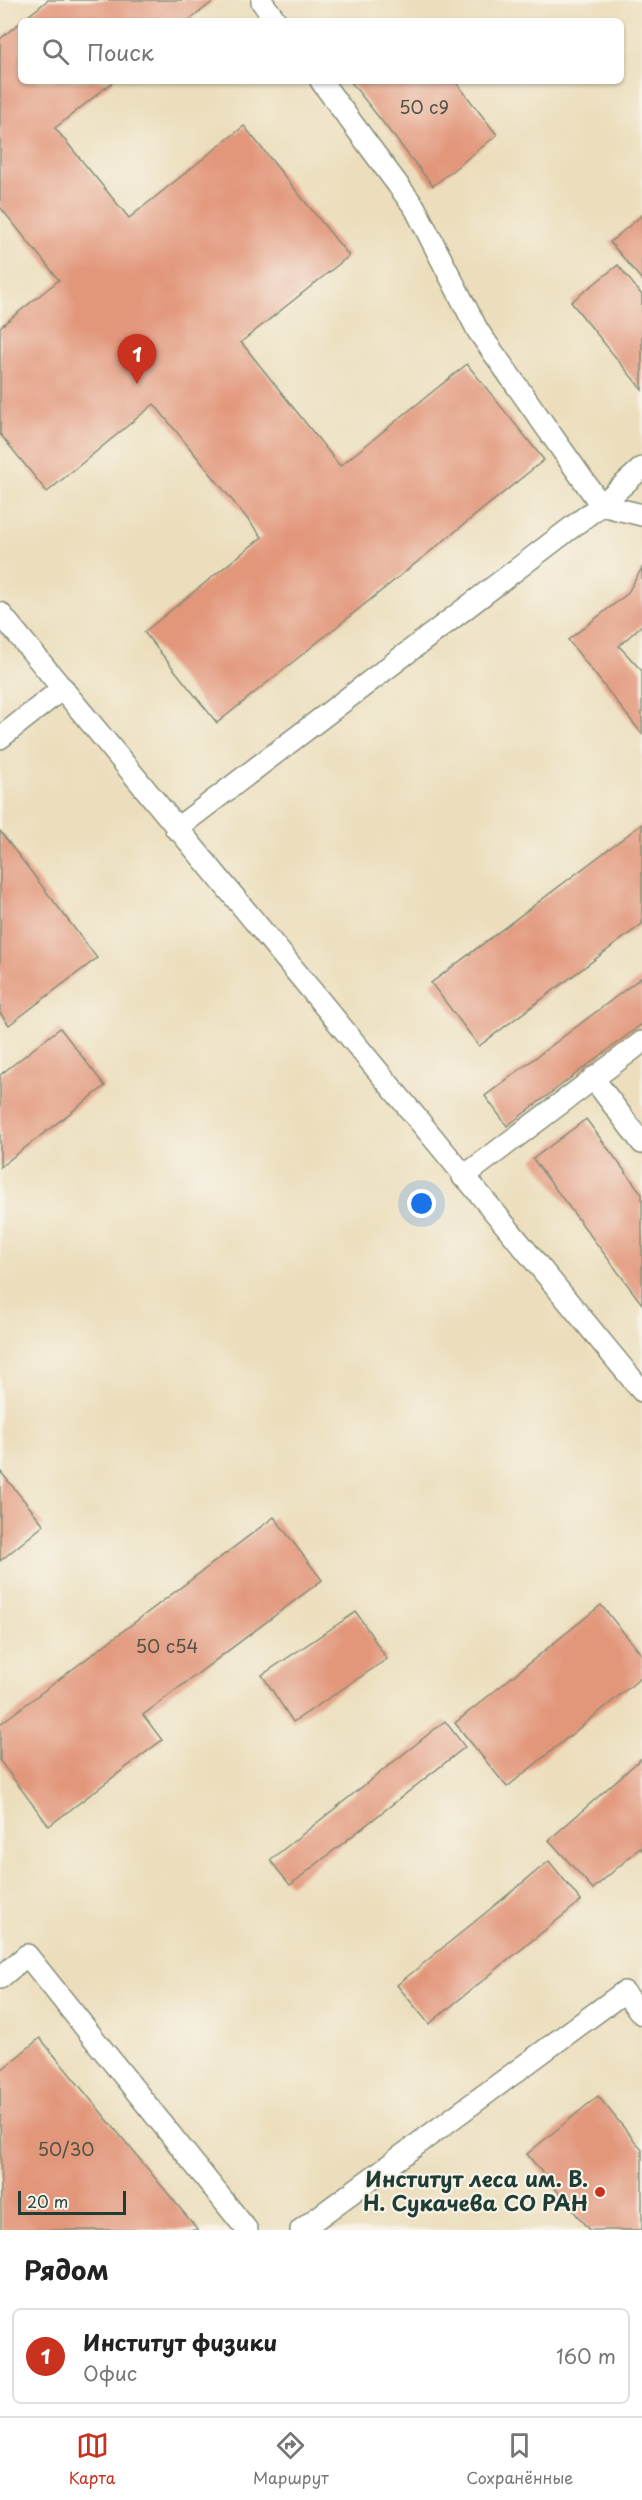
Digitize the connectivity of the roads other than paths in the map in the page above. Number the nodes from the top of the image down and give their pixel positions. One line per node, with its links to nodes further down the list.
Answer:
1 (262, 2): 2 (lane)
2 (274, 18)
3 (323, 84): 5 (lane)
4 (642, 468): 5 (lane)
5 (600, 504): 6 (lane); 10 (lane)
6 (642, 515)
7 (0, 613): 8 (lane)
8 (63, 688): 9 (lane); 10 (lane)
9 (0, 738)
10 (176, 829): 14 (lane)
11 (642, 1042): 12 (lane)
12 (593, 1078): 13 (lane); 14 (lane)
13 (642, 1143)
14 (463, 1177): 15 (lane)
15 (642, 1391)
16 (0, 1978): 18 (lane)
17 (642, 2014): 19 (lane)
18 (247, 2230)
19 (301, 2230)

